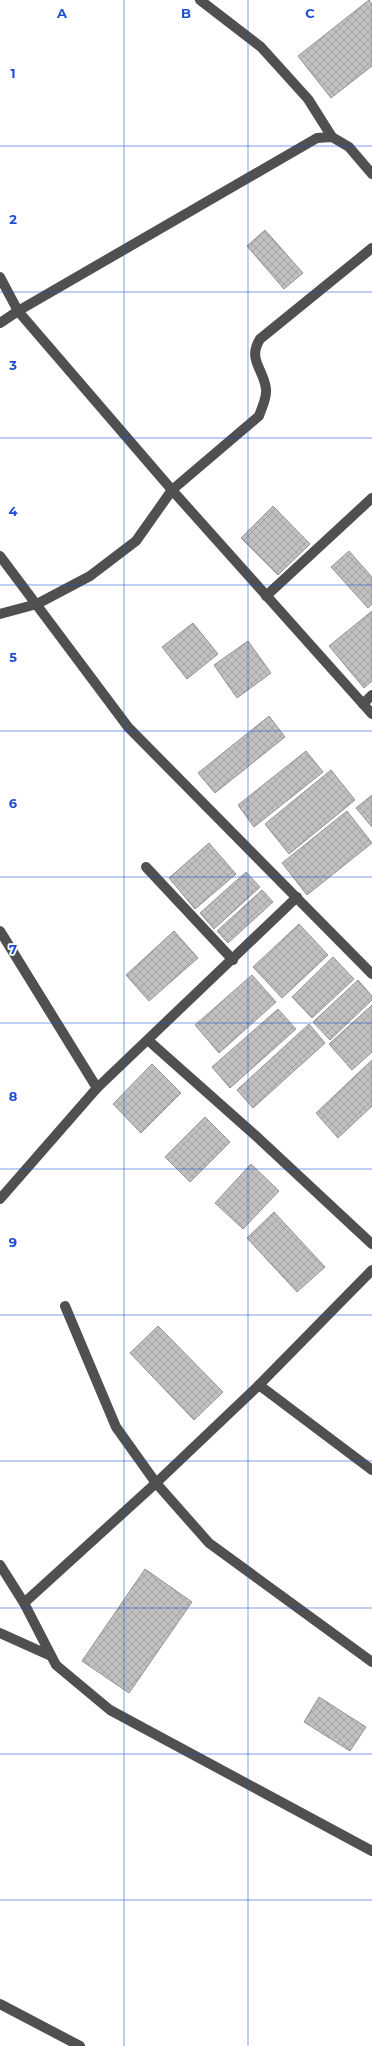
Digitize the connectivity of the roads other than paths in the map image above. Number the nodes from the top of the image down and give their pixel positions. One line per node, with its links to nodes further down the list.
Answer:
1 (200, 0): 2 (street)
2 (332, 137): 3 (street); 6 (street)
3 (372, 174)
4 (372, 248): 8 (street)
5 (0, 277): 6 (street)
6 (18, 311): 7 (street); 8 (street)
7 (0, 323)
8 (172, 490): 11 (street); 12 (street)
9 (372, 498): 11 (street)
10 (0, 556): 12 (street)
11 (266, 596): 15 (street)
12 (37, 604): 13 (street); 18 (street)
13 (0, 614)
14 (372, 695): 15 (street)
15 (363, 704): 16 (street)
16 (372, 714)
17 (146, 867): 20 (street)
18 (297, 897): 20 (street); 21 (street)
19 (0, 931): 23 (street)
20 (233, 960): 22 (street)
21 (372, 974)
22 (149, 1040): 23 (street); 25 (street)
23 (97, 1088): 24 (street)
24 (0, 1199)
25 (372, 1244)
26 (372, 1270): 28 (street)
27 (65, 1306): 30 (street)
28 (259, 1385): 29 (street); 30 (street)
29 (372, 1470)
30 (156, 1483): 32 (street); 35 (street)
31 (0, 1565): 32 (street)
32 (24, 1603): 34 (street)
33 (0, 1633): 34 (street)
34 (51, 1656): 36 (street)
35 (372, 1662)
36 (372, 1851)
37 (0, 2004): 38 (street)
38 (80, 2046)

